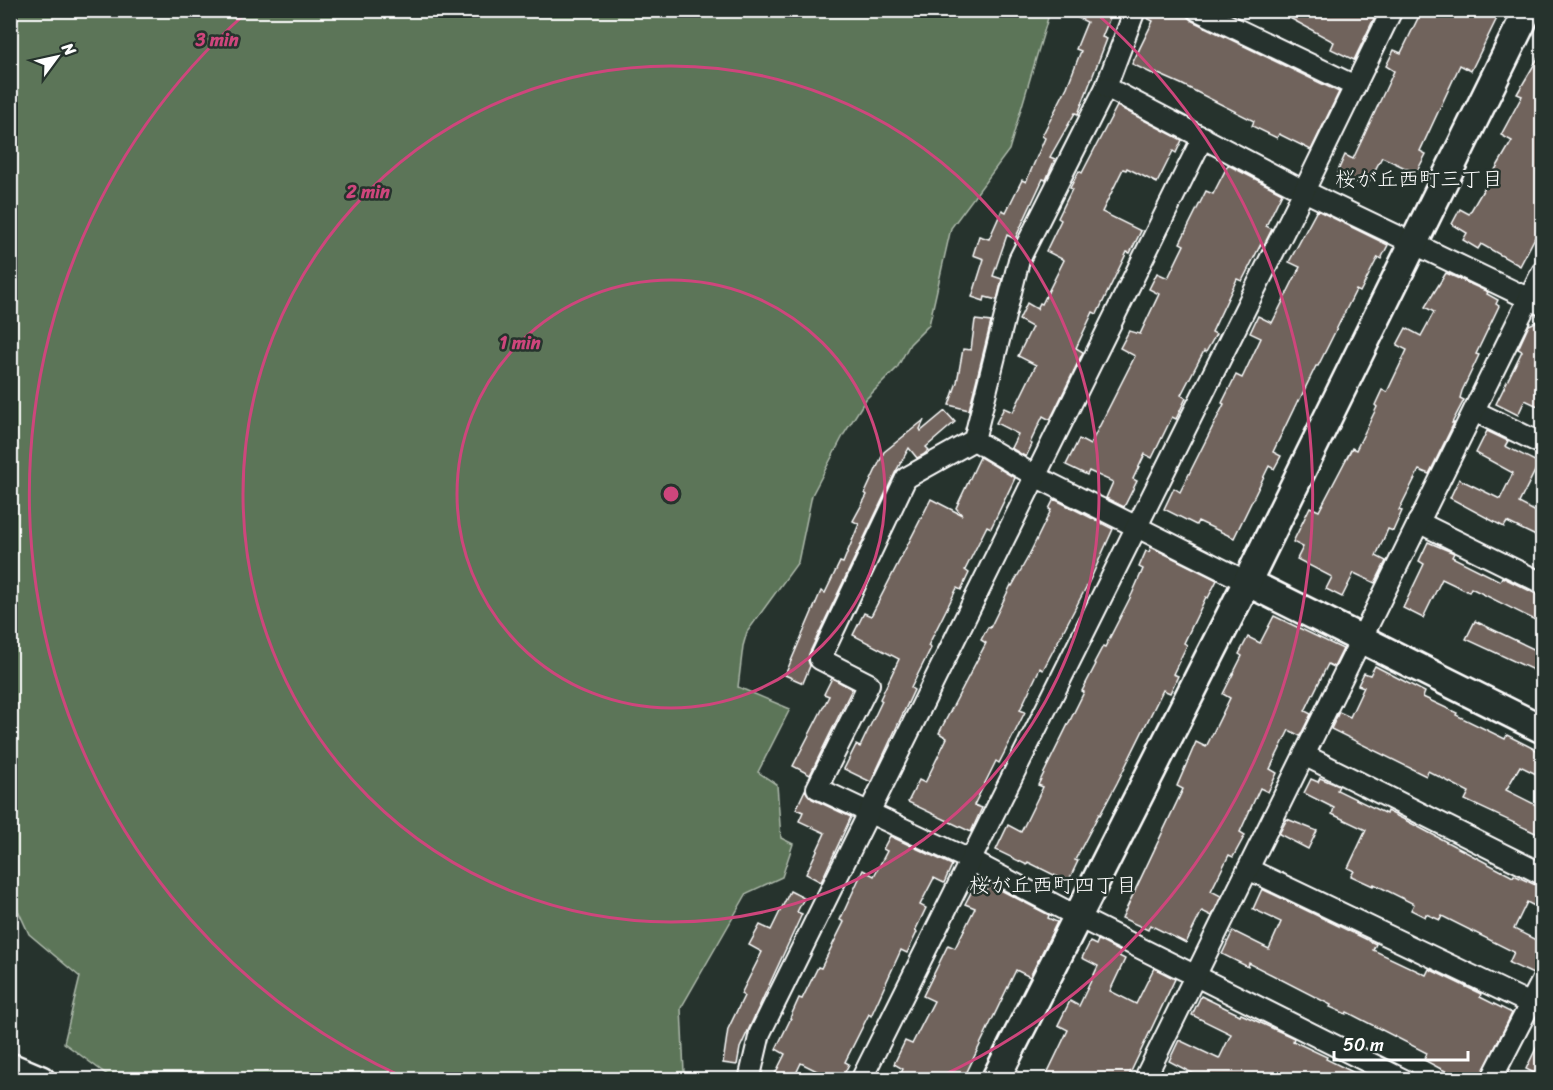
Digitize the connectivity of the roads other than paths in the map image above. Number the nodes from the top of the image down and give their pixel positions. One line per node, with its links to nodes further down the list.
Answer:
1 (1135, 10): 6 (street)
2 (1197, 10): 5 (street)
3 (1392, 10): 5 (street)
4 (1528, 10): 9 (street)
5 (1355, 86): 8 (street)
6 (1106, 87): 7 (street); 13 (street)
7 (1203, 137): 8 (street); 15 (street)
8 (1304, 191): 9 (street); 17 (street)
9 (1414, 242): 11 (street); 18 (street)
10 (1542, 272): 11 (street)
11 (1536, 302): 12 (street)
12 (1474, 411): 14 (street); 16 (street)
13 (974, 440): 15 (street); 23 (street)
14 (1542, 444)
15 (1035, 476): 17 (street); 23 (street)
16 (1418, 522): 19 (street); 20 (street)
17 (1136, 526): 18 (street); 24 (street)
18 (1247, 582): 20 (street); 27 (street)
19 (1542, 584)
20 (1361, 638): 21 (street); 22 (street)
21 (1542, 729)
22 (1304, 755): 25 (street); 26 (street)
23 (870, 813): 24 (street); 33 (street)
24 (970, 860): 27 (street); 34 (street)
25 (1248, 869): 28 (street); 30 (street)
26 (1542, 874)
27 (1078, 917): 28 (street); 35 (street)
28 (1196, 975): 36 (street); 37 (street)
29 (1542, 981): 30 (street)
30 (1531, 1004): 38 (street)
31 (10, 1067): 32 (street)
32 (41, 1080)
33 (749, 1080)
34 (861, 1080)
35 (995, 1080)
36 (1144, 1080)
37 (1404, 1080)
38 (1491, 1080)

